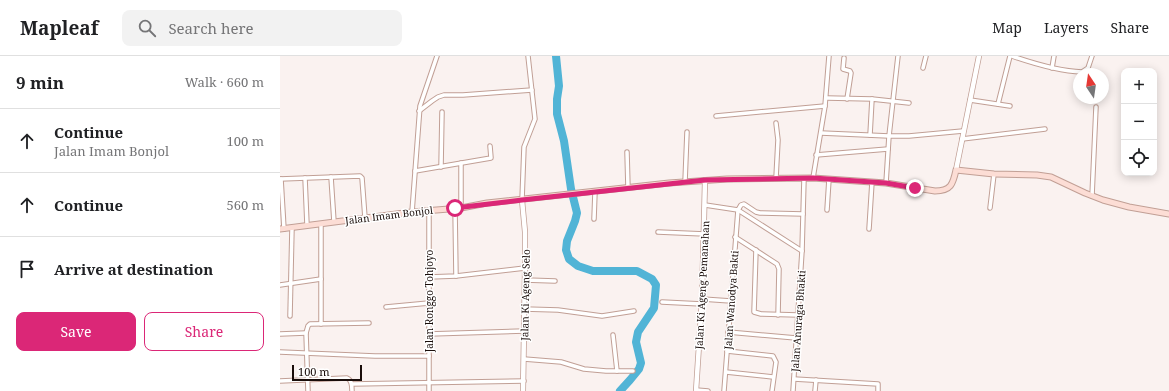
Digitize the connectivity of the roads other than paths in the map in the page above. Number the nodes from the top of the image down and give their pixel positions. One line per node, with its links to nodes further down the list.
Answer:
1 (437, 56): 24 (street)
2 (528, 56): 13 (street)
3 (829, 56): 14 (street)
4 (898, 56): 18 (street)
5 (926, 56): 11 (street)
6 (979, 56): 17 (street)
7 (1011, 56): 12 (street); 20 (street)
8 (1054, 56): 12 (street)
9 (1092, 56): 12 (street)
10 (844, 58): 15 (street)
11 (923, 68)
12 (1052, 68)
13 (532, 90): 24 (street); 58 (street)
14 (827, 98): 15 (street); 21 (street)
15 (847, 98): 16 (street)
16 (872, 100): 18 (street); 32 (street)
17 (970, 100): 20 (street); 29 (street)
18 (894, 101): 19 (street); 33 (street)
19 (909, 103)
20 (998, 104): 22 (street)
21 (826, 106): 26 (street); 31 (street)
22 (1010, 106)
23 (1096, 107): 57 (street)
24 (419, 111): 42 (street)
25 (442, 112): 40 (street)
26 (716, 116)
27 (776, 123): 46 (street)
28 (1045, 129): 34 (street)
29 (963, 131): 33 (street); 34 (street)
30 (686, 132): 52 (street)
31 (821, 133): 32 (street); 38 (street)
32 (870, 135): 33 (street)
33 (889, 136): 36 (street)
34 (962, 139): 41 (street)
35 (490, 146): 39 (street)
36 (888, 149): 38 (street); 54 (street)
37 (627, 152): 55 (street)
38 (816, 155): 48 (street)
39 (461, 163): 40 (street); 60 (street)
40 (440, 167): 42 (street)
41 (956, 170): 43 (main road); 54 (main road, Jalan Imam Bonjol)
42 (414, 171): 65 (street)
43 (994, 174): 57 (main road); 61 (street)
44 (331, 177): 45 (street); 68 (street); 70 (street)
45 (305, 178): 49 (street); 72 (street)
46 (776, 178): 47 (main road, Jalan Imam Bonjol); 50 (main road, Jalan Imam Bonjol)
47 (804, 178): 48 (main road, Jalan Imam Bonjol); 66 (street, Jalan Anuraga Bhakti)
48 (813, 178): 51 (main road, Jalan Imam Bonjol)
49 (281, 179): 75 (street)
50 (705, 180): 52 (main road, Jalan Imam Bonjol); 59 (street, Jalan Ki Ageng Pemanahan)
51 (829, 180): 53 (main road, Jalan Imam Bonjol); 64 (street)
52 (685, 182): 55 (main road, Jalan Imam Bonjol)
53 (872, 182): 54 (main road, Jalan Imam Bonjol); 74 (street)
54 (886, 183)
55 (628, 188): 56 (main road, Jalan Imam Bonjol)
56 (595, 192): 58 (main road, Jalan Imam Bonjol); 69 (street)
57 (1092, 196): 67 (main road)
58 (522, 200): 60 (main road, Jalan Imam Bonjol); 81 (street, Jalan Ki Ageng Selo)
59 (705, 205): 63 (street); 77 (street, Jalan Ki Ageng Pemanahan)
60 (458, 208): 62 (main road, Jalan Imam Bonjol); 82 (street)
61 (990, 208)
62 (429, 210): 65 (main road, Jalan Imam Bonjol); 83 (street, Jalan Ronggo Tohjoyo)
63 (738, 210): 66 (street); 78 (street, Jalan Wanodya Bakti); 80 (street)
64 (827, 210)
65 (412, 212): 68 (main road, Jalan Imam Bonjol)
66 (803, 214): 80 (street, Jalan Anuraga Bhakti)
67 (1169, 214)
68 (365, 218): 70 (main road, Jalan Imam Bonjol)
69 (594, 219)
70 (334, 222): 71 (main road, Jalan Imam Bonjol)
71 (322, 224): 72 (main road, Jalan Imam Bonjol); 84 (street)
72 (308, 225): 73 (main road, Jalan Imam Bonjol)
73 (292, 228): 75 (main road, Jalan Imam Bonjol); 87 (street)
74 (869, 228)
75 (282, 229)
76 (658, 232): 77 (street)
77 (704, 234): 91 (street, Jalan Ki Ageng Pemanahan)
78 (735, 237): 79 (street); 89 (street, Jalan Wanodya Bakti)
79 (756, 250): 96 (street); 96 (street)
80 (802, 251): 97 (street, Jalan Anuraga Bhakti)
81 (526, 268): 82 (street); 85 (street, Jalan Ki Ageng Selo)
82 (456, 276): 83 (street)
83 (429, 277): 92 (street, Jalan Ronggo Tohjoyo)
84 (321, 279): 87 (street); 100 (street)
85 (525, 280): 86 (street); 94 (street, Jalan Ki Ageng Selo)
86 (555, 281)
87 (291, 283): 88 (street); 98 (street)
88 (280, 284)
89 (731, 301): 91 (street); 102 (street, Jalan Wanodya Bakti)
90 (662, 302): 91 (street)
91 (702, 302): 124 (street, Jalan Ki Ageng Pemanahan)
92 (429, 303): 93 (street); 105 (street, Jalan Ronggo Tohjoyo)
93 (386, 307)
94 (524, 309): 95 (street); 101 (street, Jalan Ki Ageng Selo)
95 (634, 311)
96 (778, 315): 97 (street)
97 (798, 315): 107 (street, Jalan Anuraga Bhakti)
98 (290, 316)
99 (369, 323): 100 (street)
100 (321, 324): 104 (street)
101 (524, 331): 105 (street); 112 (street, Jalan Ki Ageng Selo)
102 (728, 332): 107 (street); 108 (street, Jalan Wanodya Bakti)
103 (280, 334): 104 (street)
104 (306, 334): 110 (street)
105 (430, 334): 111 (street, Jalan Ronggo Tohjoyo)
106 (613, 335): 113 (street)
107 (796, 338): 117 (street, Jalan Anuraga Bhakti)
108 (727, 351): 115 (street, Jalan Wanodya Bakti); 116 (street)
109 (280, 352): 110 (street)
110 (306, 354): 111 (street); 119 (street)
111 (429, 356): 122 (street, Jalan Ronggo Tohjoyo)
112 (524, 358): 113 (street); 121 (street, Jalan Ki Ageng Selo)
113 (617, 371): 114 (street)
114 (633, 371)
115 (726, 372): 116 (street); 130 (street, Jalan Wanodya Bakti)
116 (773, 377): 131 (street)
117 (794, 379): 120 (street); 132 (street, Jalan Anuraga Bhakti)
118 (280, 380): 119 (street)
119 (307, 380): 123 (street); 125 (street)
120 (816, 380): 133 (street); 134 (street)
121 (524, 381): 122 (street); 128 (street, Jalan Ki Ageng Selo)
122 (428, 383): 123 (street); 127 (street, Jalan Ronggo Tohjoyo)
123 (352, 384): 126 (street)
124 (696, 390): 129 (street)
125 (308, 391)
126 (352, 391)
127 (429, 391)
128 (523, 391)
129 (708, 391)
130 (724, 391)
131 (772, 391)
132 (793, 391)
133 (815, 391)
134 (878, 391)

